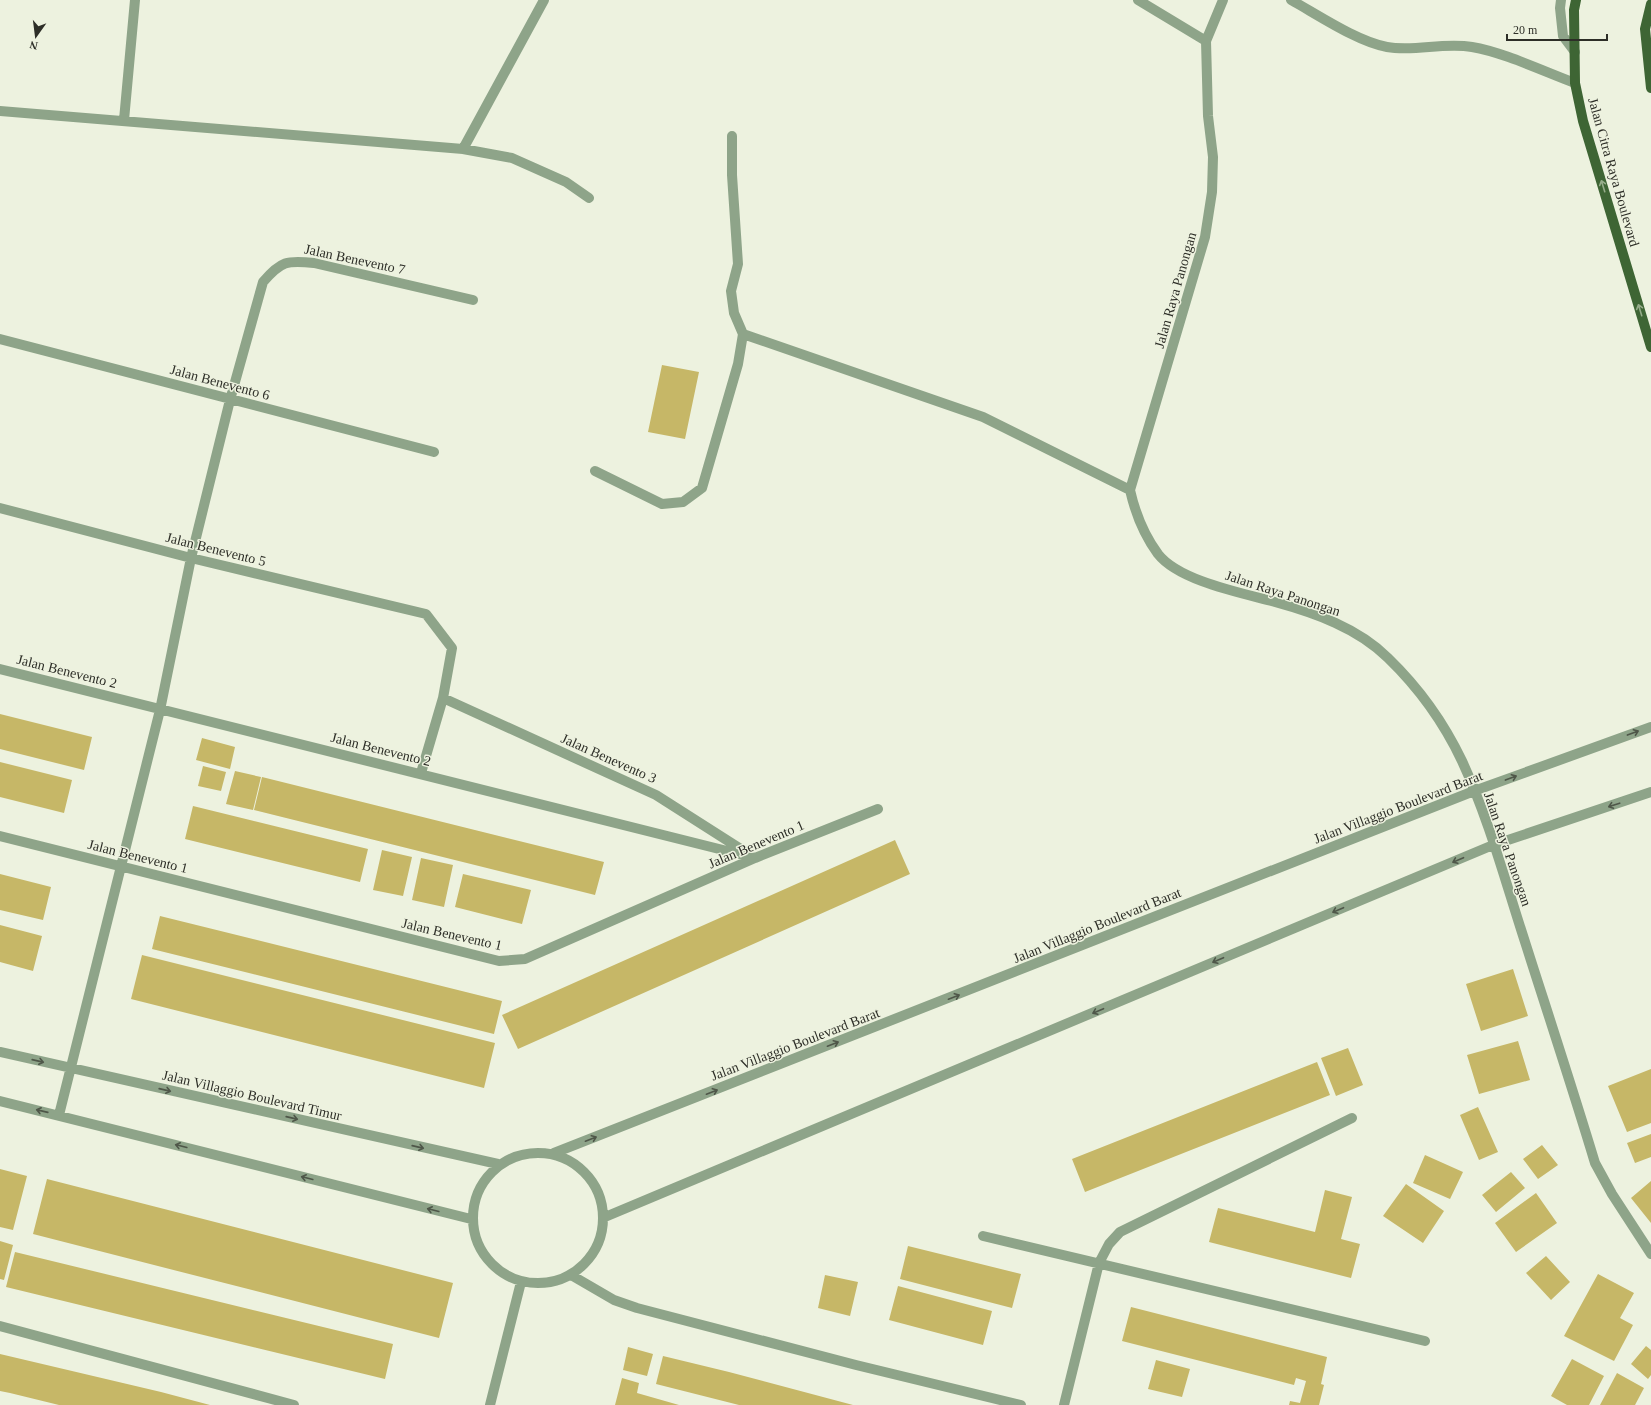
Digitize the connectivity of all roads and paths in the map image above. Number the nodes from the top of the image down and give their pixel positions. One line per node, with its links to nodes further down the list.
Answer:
1 (136, 0): 14 (street)
2 (544, 0): 16 (street)
3 (1138, 0): 9 (street)
4 (1222, 0): 9 (street, Jalan Raya Panongan)
5 (1292, 0): 11 (street)
6 (1561, 0): 10 (street)
7 (1576, 0): 10 (main road, Jalan Citra Raya Boulevard)
8 (1651, 4): 12 (main road)
9 (1206, 41): 25 (street, Jalan Raya Panongan)
10 (1575, 52): 11 (main road, Jalan Citra Raya Boulevard)
11 (1575, 83): 21 (main road, Jalan Citra Raya Boulevard, one-way to 11)
12 (1651, 88)
13 (0, 111): 14 (street)
14 (124, 120): 16 (street)
15 (732, 136): 19 (street)
16 (463, 149): 17 (street)
17 (589, 198)
18 (473, 300): 22 (street, Jalan Benevento 7)
19 (743, 334): 24 (street); 25 (street)
20 (0, 339): 22 (street, Jalan Benevento 6)
21 (1651, 347)
22 (230, 400): 23 (street, Jalan Benevento 6); 27 (street, Jalan Benevento 7)
23 (434, 452)
24 (595, 471)
25 (1130, 490): 33 (street, Jalan Raya Panongan)
26 (0, 508): 27 (street, Jalan Benevento 5)
27 (191, 558): 29 (street, Jalan Benevento 5); 30 (street, Jalan Benevento 7)
28 (0, 669): 30 (street, Jalan Benevento 2)
29 (443, 698): 32 (street); 38 (street, Jalan Benevento 3)
30 (160, 710): 32 (street, Jalan Benevento 2); 39 (street, Jalan Benevento 7)
31 (1651, 726): 33 (street, Jalan Villaggio Boulevard Barat, one-way to 31)
32 (421, 773): 38 (street, Jalan Benevento 2)
33 (1474, 791): 37 (street, Jalan Raya Panongan); 45 (street, Jalan Villaggio Boulevard Barat, one-way to 33)
34 (1651, 792): 37 (street, one-way to 37)
35 (878, 809): 38 (street, Jalan Benevento 1)
36 (0, 836): 39 (street, Jalan Benevento 1)
37 (1494, 845): 47 (street, one-way to 47); 50 (street, Jalan Raya Panongan)
38 (755, 858): 39 (street, Jalan Benevento 1)
39 (120, 866): 41 (street, Jalan Benevento 7)
40 (0, 1052): 41 (street, Jalan Villaggio Boulevard Timur, one-way to 41)
41 (70, 1068): 43 (street, Jalan Benevento 7); 46 (street, Jalan Villaggio Boulevard Timur, one-way to 46)
42 (0, 1101): 43 (street, one-way to 42)
43 (59, 1115): 48 (street, one-way to 43)
44 (1352, 1118): 51 (street)
45 (554, 1153): 46 (street); 47 (street)
46 (498, 1164): 48 (street)
47 (605, 1217): 52 (street)
48 (471, 1219): 53 (street)
49 (984, 1236): 51 (street)
50 (1651, 1254)
51 (1099, 1263): 55 (street); 59 (street)
52 (572, 1275): 53 (street); 58 (street)
53 (521, 1282): 57 (street)
54 (0, 1326): 56 (street)
55 (1425, 1341)
56 (294, 1405)
57 (490, 1405)
58 (1021, 1405)
59 (1064, 1405)

